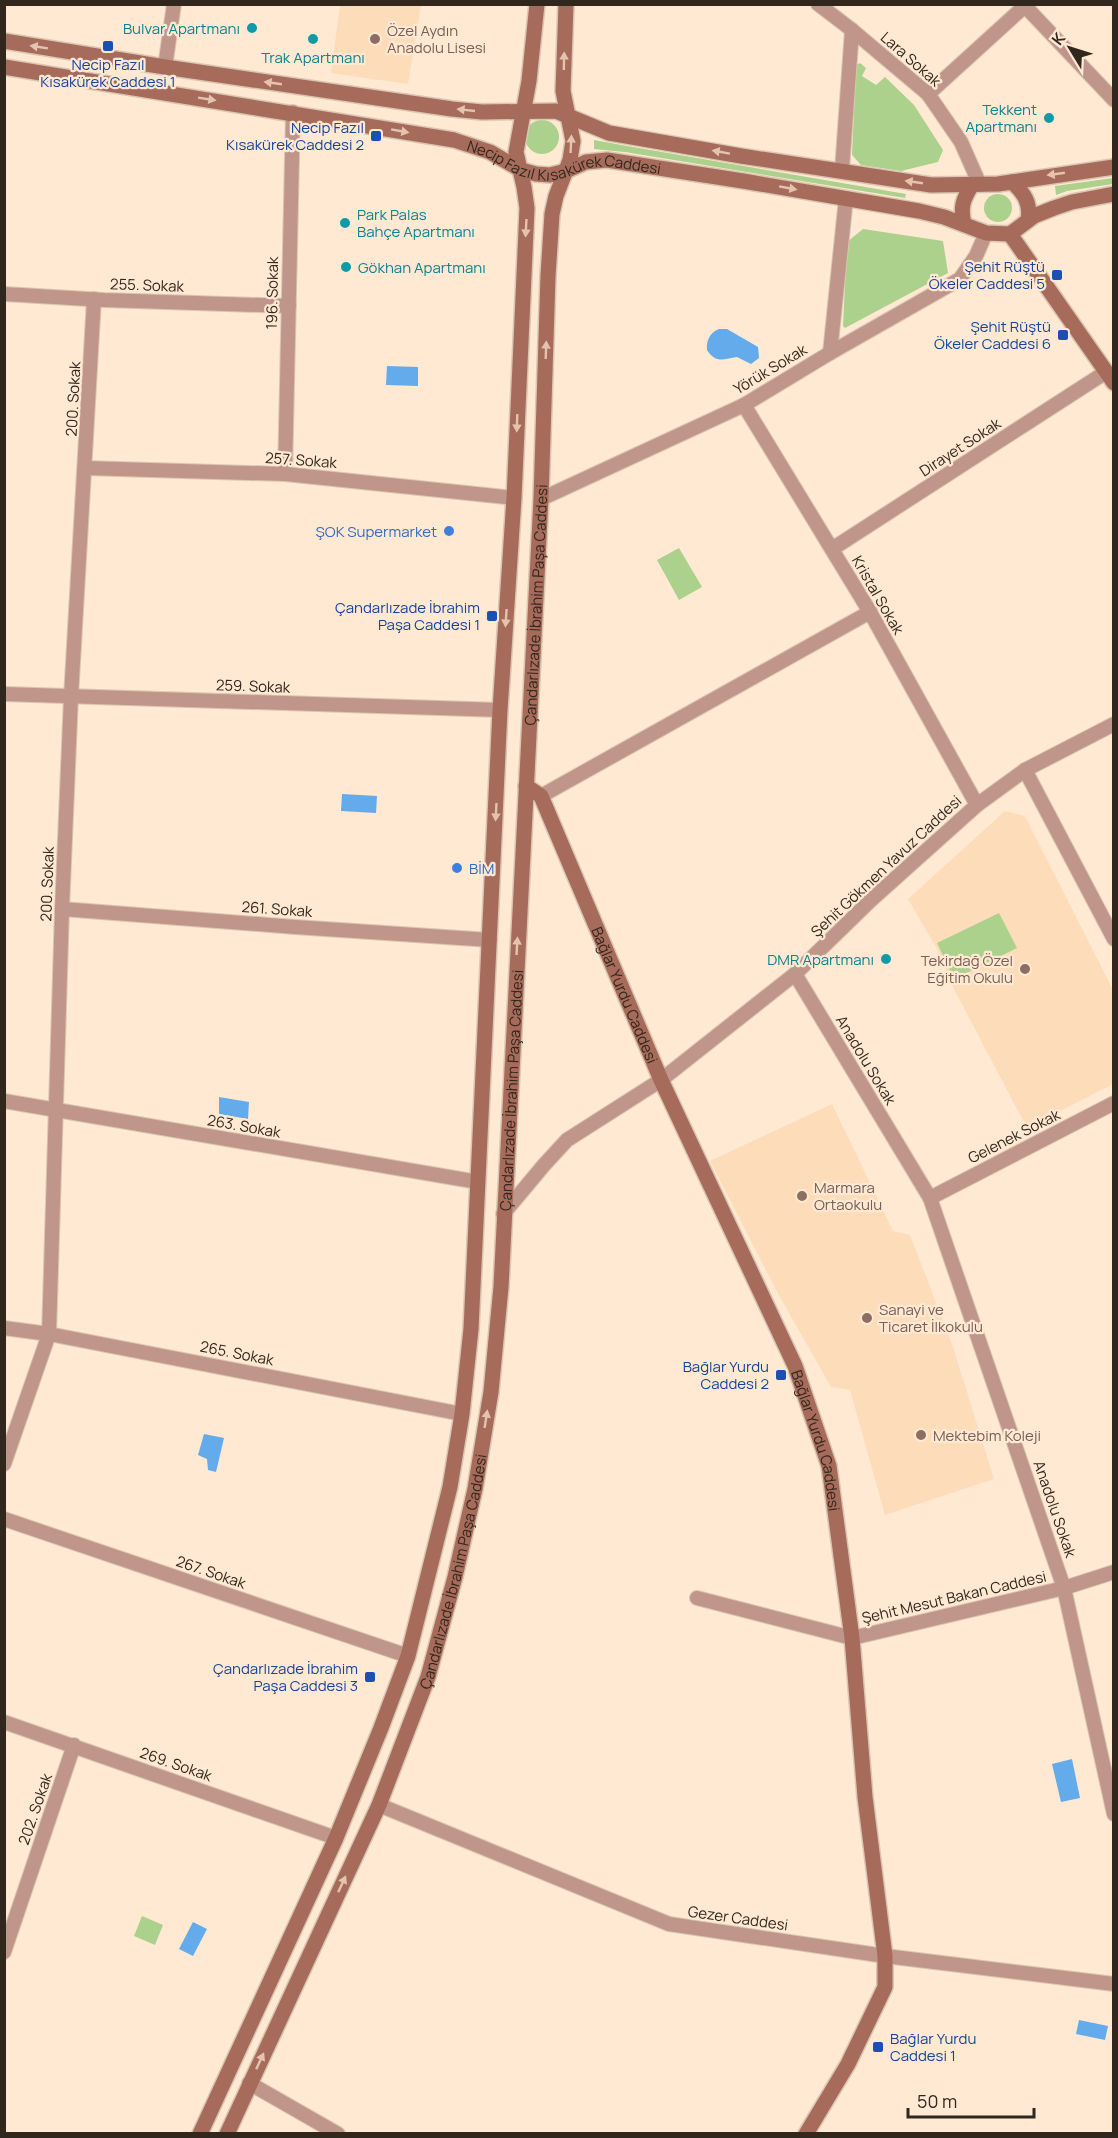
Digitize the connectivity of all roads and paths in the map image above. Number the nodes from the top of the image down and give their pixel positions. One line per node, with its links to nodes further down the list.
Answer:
1 (174, 4): 9 (street)
2 (537, 4): 12 (main road, Çandarlızade İbrahim Paşa Caddesi)
3 (566, 4): 14 (main road, Çandarlızade İbrahim Paşa Caddesi, one-way to 3)
4 (818, 4): 6 (street, Lara Sokak)
5 (1025, 5): 10 (street); 11 (street)
6 (852, 30): 10 (street, Lara Sokak); 17 (street)
7 (4, 41): 9 (main road, Necip Fazıl Kısakürek Caddesi, one-way to 7)
8 (4, 67): 13 (main road, Necip Fazıl Kısakürek Caddesi, one-way to 13)
9 (165, 67): 12 (main road, Necip Fazıl Kısakürek Caddesi, one-way to 9)
10 (928, 94): 20 (street, Lara Sokak)
11 (1113, 100)
12 (525, 110): 14 (main road, Necip Fazıl Kısakürek Caddesi); 16 (main road, Çandarlızade İbrahim Paşa Caddesi)
13 (293, 112): 16 (main road, Necip Fazıl Kısakürek Caddesi, one-way to 16); 29 (street, 196. Sokak)
14 (568, 117): 17 (main road, Necip Fazıl Kısakürek Caddesi, one-way to 14); 18 (main road, Çandarlızade İbrahim Paşa Caddesi, one-way to 14)
15 (1113, 167): 19 (main road, Necip Fazıl Kısakürek Caddesi, one-way to 19)
16 (521, 170): 18 (main road, Necip Fazıl Kısakürek Caddesi); 35 (main road, Çandarlızade İbrahim Paşa Caddesi, one-way to 35)
17 (842, 170): 20 (main road, Necip Fazıl Kısakürek Caddesi, one-way to 17)
18 (566, 171): 22 (main road, Necip Fazıl Kısakürek Caddesi, one-way to 22); 36 (main road, Çandarlızade İbrahim Paşa Caddesi, one-way to 18)
19 (1012, 182): 20 (main road, Necip Fazıl Kısakürek Caddesi); 23 (main road)
20 (976, 185): 24 (main road)
21 (1113, 194): 23 (main road)
22 (846, 198): 24 (main road, Necip Fazıl Kısakürek Caddesi); 30 (street)
23 (1028, 220): 26 (main road)
24 (964, 224): 25 (main road, Necip Fazıl Kısakürek Caddesi)
25 (986, 233): 26 (main road, Necip Fazıl Kısakürek Caddesi); 30 (street, Yörük Sokak)
26 (1010, 234): 31 (main road)
27 (4, 294): 28 (street, 255. Sokak)
28 (94, 299): 29 (street, 255. Sokak); 33 (street, 200. Sokak)
29 (289, 306): 34 (street, 196. Sokak)
30 (830, 353): 32 (street, Yörük Sokak)
31 (1110, 378): 37 (street, Dirayet Sokak)
32 (744, 405): 36 (street, Yörük Sokak); 37 (street, Kristal Sokak)
33 (85, 468): 34 (street, 257. Sokak); 40 (street, 200. Sokak)
34 (285, 474): 35 (street, 257. Sokak)
35 (514, 498): 41 (main road, Çandarlızade İbrahim Paşa Caddesi, one-way to 41)
36 (542, 499): 44 (main road, Çandarlızade İbrahim Paşa Caddesi)
37 (832, 549): 38 (street, Kristal Sokak)
38 (870, 612): 45 (street); 46 (street, Kristal Sokak)
39 (4, 694): 40 (street, 259. Sokak)
40 (71, 697): 41 (street, 259. Sokak); 47 (street, 200. Sokak)
41 (500, 710): 49 (main road, Çandarlızade İbrahim Paşa Caddesi, one-way to 49)
42 (1113, 724): 43 (street, Şehit Gökmen Yavuz Caddesi)
43 (1025, 770): 46 (street, Şehit Gökmen Yavuz Caddesi); 48 (street)
44 (526, 786): 45 (main road); 57 (main road, Çandarlızade İbrahim Paşa Caddesi, one-way to 44)
45 (541, 796): 51 (main road, Bağlar Yurdu Caddesi)
46 (977, 806): 50 (street, Şehit Gökmen Yavuz Caddesi)
47 (62, 909): 49 (street, 261. Sokak); 54 (street, 200. Sokak)
48 (1113, 939)
49 (490, 940): 55 (main road, Çandarlızade İbrahim Paşa Caddesi)
50 (795, 974): 51 (street, Şehit Gökmen Yavuz Caddesi); 56 (street, Anadolu Sokak)
51 (661, 1080): 57 (street, Şehit Gökmen Yavuz Caddesi); 66 (main road, Bağlar Yurdu Caddesi)
52 (4, 1101): 54 (street, 263. Sokak)
53 (1113, 1103): 56 (street, Gelenek Sokak)
54 (56, 1111): 55 (street, 263. Sokak); 59 (street, 200. Sokak)
55 (478, 1182): 60 (main road, Çandarlızade İbrahim Paşa Caddesi)
56 (930, 1198): 64 (street, Anadolu Sokak)
57 (503, 1214): 70 (main road, Çandarlızade İbrahim Paşa Caddesi, one-way to 57)
58 (4, 1328): 59 (street, 265. Sokak)
59 (49, 1334): 60 (street, 265. Sokak); 61 (street, 200. Sokak)
60 (462, 1414): 67 (main road, Çandarlızade İbrahim Paşa Caddesi)
61 (4, 1464)
62 (4, 1519): 67 (street, 267. Sokak)
63 (1113, 1572): 64 (street, Şehit Mesut Bakan Caddesi)
64 (1064, 1588): 66 (street, Şehit Mesut Bakan Caddesi); 71 (street, Anadolu Sokak)
65 (697, 1598): 66 (street, Şehit Mesut Bakan Caddesi)
66 (852, 1638): 75 (main road, Bağlar Yurdu Caddesi)
67 (408, 1656): 72 (main road, Çandarlızade İbrahim Paşa Caddesi)
68 (4, 1722): 69 (street, 269. Sokak)
69 (74, 1745): 72 (street, 269. Sokak); 73 (street, 202. Sokak)
70 (379, 1805): 75 (street, Gezer Caddesi); 77 (main road, Çandarlızade İbrahim Paşa Caddesi, one-way to 70)
71 (1113, 1814)
72 (336, 1838): 78 (main road, Çandarlızade İbrahim Paşa Caddesi)
73 (8, 1931): 74 (street, 202. Sokak)
74 (4, 1952)
75 (885, 1956): 76 (street, Gezer Caddesi); 81 (main road, Bağlar Yurdu Caddesi)
76 (1113, 1984)
77 (249, 2083): 79 (main road, Çandarlızade İbrahim Paşa Caddesi); 80 (street)
78 (200, 2133)
79 (226, 2133)
80 (338, 2133)
81 (806, 2133)

